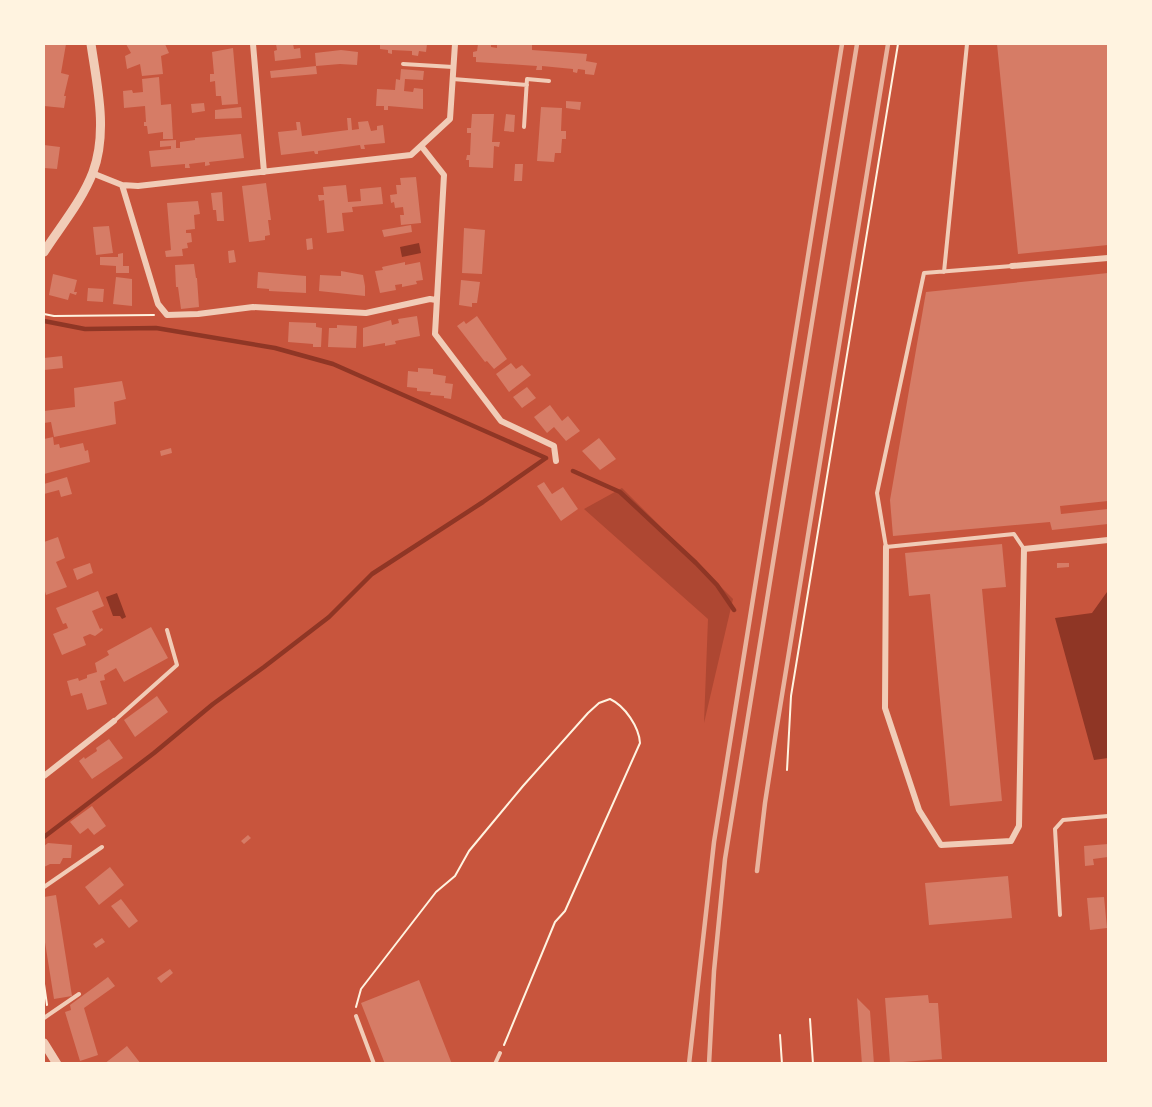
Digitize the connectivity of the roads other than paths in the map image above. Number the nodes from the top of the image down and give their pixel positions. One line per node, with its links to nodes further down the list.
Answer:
1 (91, 44): 13 (street)
2 (254, 44): 12 (street)
3 (455, 44): 6 (street)
4 (967, 44): 18 (lane)
5 (403, 64): 6 (lane)
6 (453, 67): 7 (street)
7 (452, 79): 9 (lane); 11 (street)
8 (549, 81): 9 (lane)
9 (527, 85): 10 (lane)
10 (524, 127)
11 (422, 147): 12 (street); 19 (street)
12 (264, 172): 14 (street)
13 (92, 173): 14 (street); 15 (street)
14 (122, 184): 19 (street)
15 (44, 252)
16 (1108, 258): 17 (street)
17 (1012, 266): 18 (lane)
18 (944, 272): 22 (lane)
19 (436, 300): 20 (street)
20 (556, 461)
21 (1108, 540): 23 (street)
22 (886, 547): 23 (lane); 23 (street)
23 (1024, 549)
24 (167, 630): 25 (lane)
25 (114, 721): 26 (street)
26 (44, 776)
27 (1108, 816): 30 (lane)
28 (102, 847): 29 (lane)
29 (44, 887)
30 (1060, 915)
31 (79, 994): 33 (lane)
32 (356, 1016): 37 (lane)
33 (44, 1018)
34 (44, 1043): 36 (street)
35 (500, 1053): 38 (lane)
36 (57, 1064)
37 (374, 1064)
38 (495, 1064)

